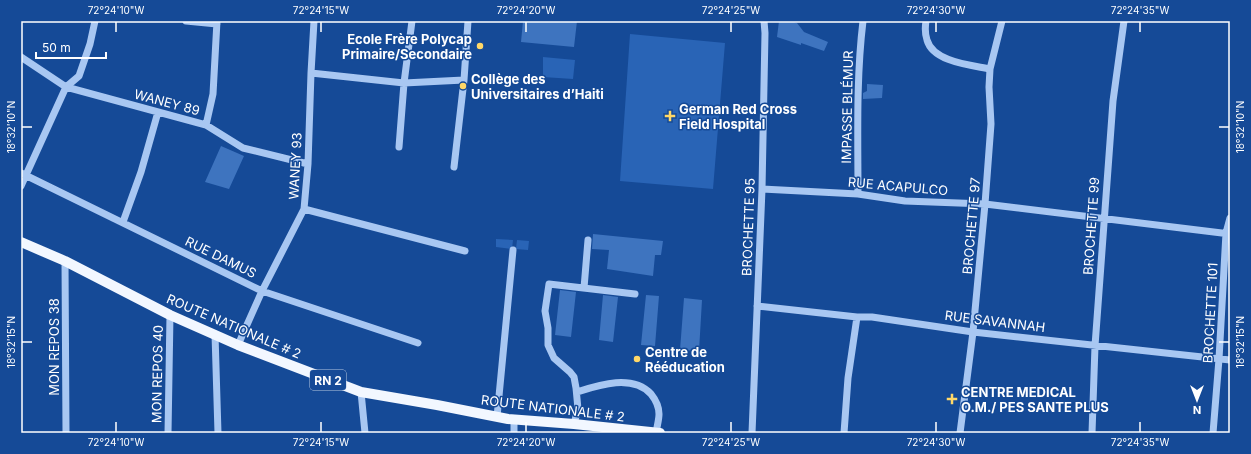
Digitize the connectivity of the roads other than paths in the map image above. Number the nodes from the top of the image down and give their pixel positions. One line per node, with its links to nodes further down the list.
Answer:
1 (94, 21): 19 (street)
2 (186, 21): 12 (street)
3 (314, 21): 16 (street, WANEY 93)
4 (412, 21): 18 (street)
5 (468, 21): 17 (street)
6 (764, 21): 13 (street, BROCHETTE 95)
7 (770, 21): 13 (street)
8 (863, 21): 28 (street, IMPASSE BLÉMUR)
9 (926, 21): 15 (street)
10 (1002, 21): 15 (street, BROCHETTE 97)
11 (1124, 21): 32 (street, BROCHETTE 99)
12 (217, 23): 21 (street)
13 (765, 33): 27 (street, BROCHETTE 95)
14 (21, 57): 19 (street, WANEY 89)
15 (990, 69): 29 (street, BROCHETTE 97)
16 (310, 72): 18 (street); 23 (street, WANEY 93)
17 (464, 80): 18 (street); 24 (street)
18 (404, 83): 22 (street)
19 (66, 87): 20 (street, WANEY 89); 25 (street)
20 (158, 112): 21 (street, WANEY 89); 33 (street)
21 (206, 125): 23 (street, WANEY 89)
22 (399, 147)
23 (308, 164): 30 (street, WANEY 93)
24 (454, 167)
25 (23, 174): 26 (street); 33 (street, RUE DAMUS)
26 (21, 186)
27 (762, 190): 28 (street, RUE ACAPULCO); 43 (street, BROCHETTE 95)
28 (858, 194): 29 (street, RUE ACAPULCO)
29 (985, 204): 32 (street, RUE ACAPULCO); 48 (street, BROCHETTE 97)
30 (304, 209): 38 (street); 41 (street, WANEY 93)
31 (1230, 218): 34 (street, BROCHETTE 101)
32 (1104, 219): 34 (street, RUE ACAPULCO); 52 (street, BROCHETTE 99)
33 (123, 222): 41 (street, RUE DAMUS)
34 (1228, 234): 46 (street, BROCHETTE 101)
35 (588, 240): 40 (street)
36 (21, 242): 39 (main road, ROUTE NATIONALE # 2 / RN 2)
37 (513, 250): 57 (street)
38 (465, 251)
39 (65, 261): 44 (main road, ROUTE NATIONALE # 2 / RN 2); 62 (street, MON REPOS 38)
40 (584, 288): 42 (street); 56 (street)
41 (262, 290): 50 (street, RUE DAMUS); 51 (street, WANEY 93)
42 (636, 294)
43 (757, 306): 45 (street, RUE SAVANNAH); 68 (street, BROCHETTE 95)
44 (170, 315): 49 (main road, ROUTE NATIONALE # 2 / RN 2); 63 (street, MON REPOS 40)
45 (857, 317): 48 (street, RUE SAVANNAH); 69 (street)
46 (1222, 320): 47 (street); 53 (street, BROCHETTE 101)
47 (1230, 321)
48 (973, 332): 52 (street, RUE SAVANNAH); 70 (street, BROCHETTE 97)
49 (215, 334): 51 (main road, ROUTE NATIONALE # 2 / RN 2); 64 (street)
50 (418, 343)
51 (238, 345): 55 (main road, ROUTE NATIONALE # 2 / RN 2)
52 (1095, 346): 53 (street, RUE SAVANNAH); 71 (street, BROCHETTE 99)
53 (1219, 359): 54 (street, RUE SAVANNAH); 72 (street, BROCHETTE 101)
54 (1230, 360)
55 (361, 392): 57 (main road, ROUTE NATIONALE # 2 / RN 2); 65 (street)
56 (577, 392): 59 (street); 61 (street)
57 (497, 417): 58 (main road, ROUTE NATIONALE # 2 / RN 2)
58 (514, 419): 59 (main road, ROUTE NATIONALE # 2 / RN 2); 66 (street)
59 (574, 424): 60 (main road, ROUTE NATIONALE # 2 / RN 2)
60 (613, 431): 61 (main road, ROUTE NATIONALE # 2 / RN 2)
61 (656, 432): 67 (main road, ROUTE NATIONALE # 2 / RN 2)
62 (66, 433)
63 (168, 433)
64 (218, 433)
65 (365, 433)
66 (514, 433)
67 (660, 433)
68 (752, 433)
69 (844, 433)
70 (960, 433)
71 (1092, 433)
72 (1213, 433)

